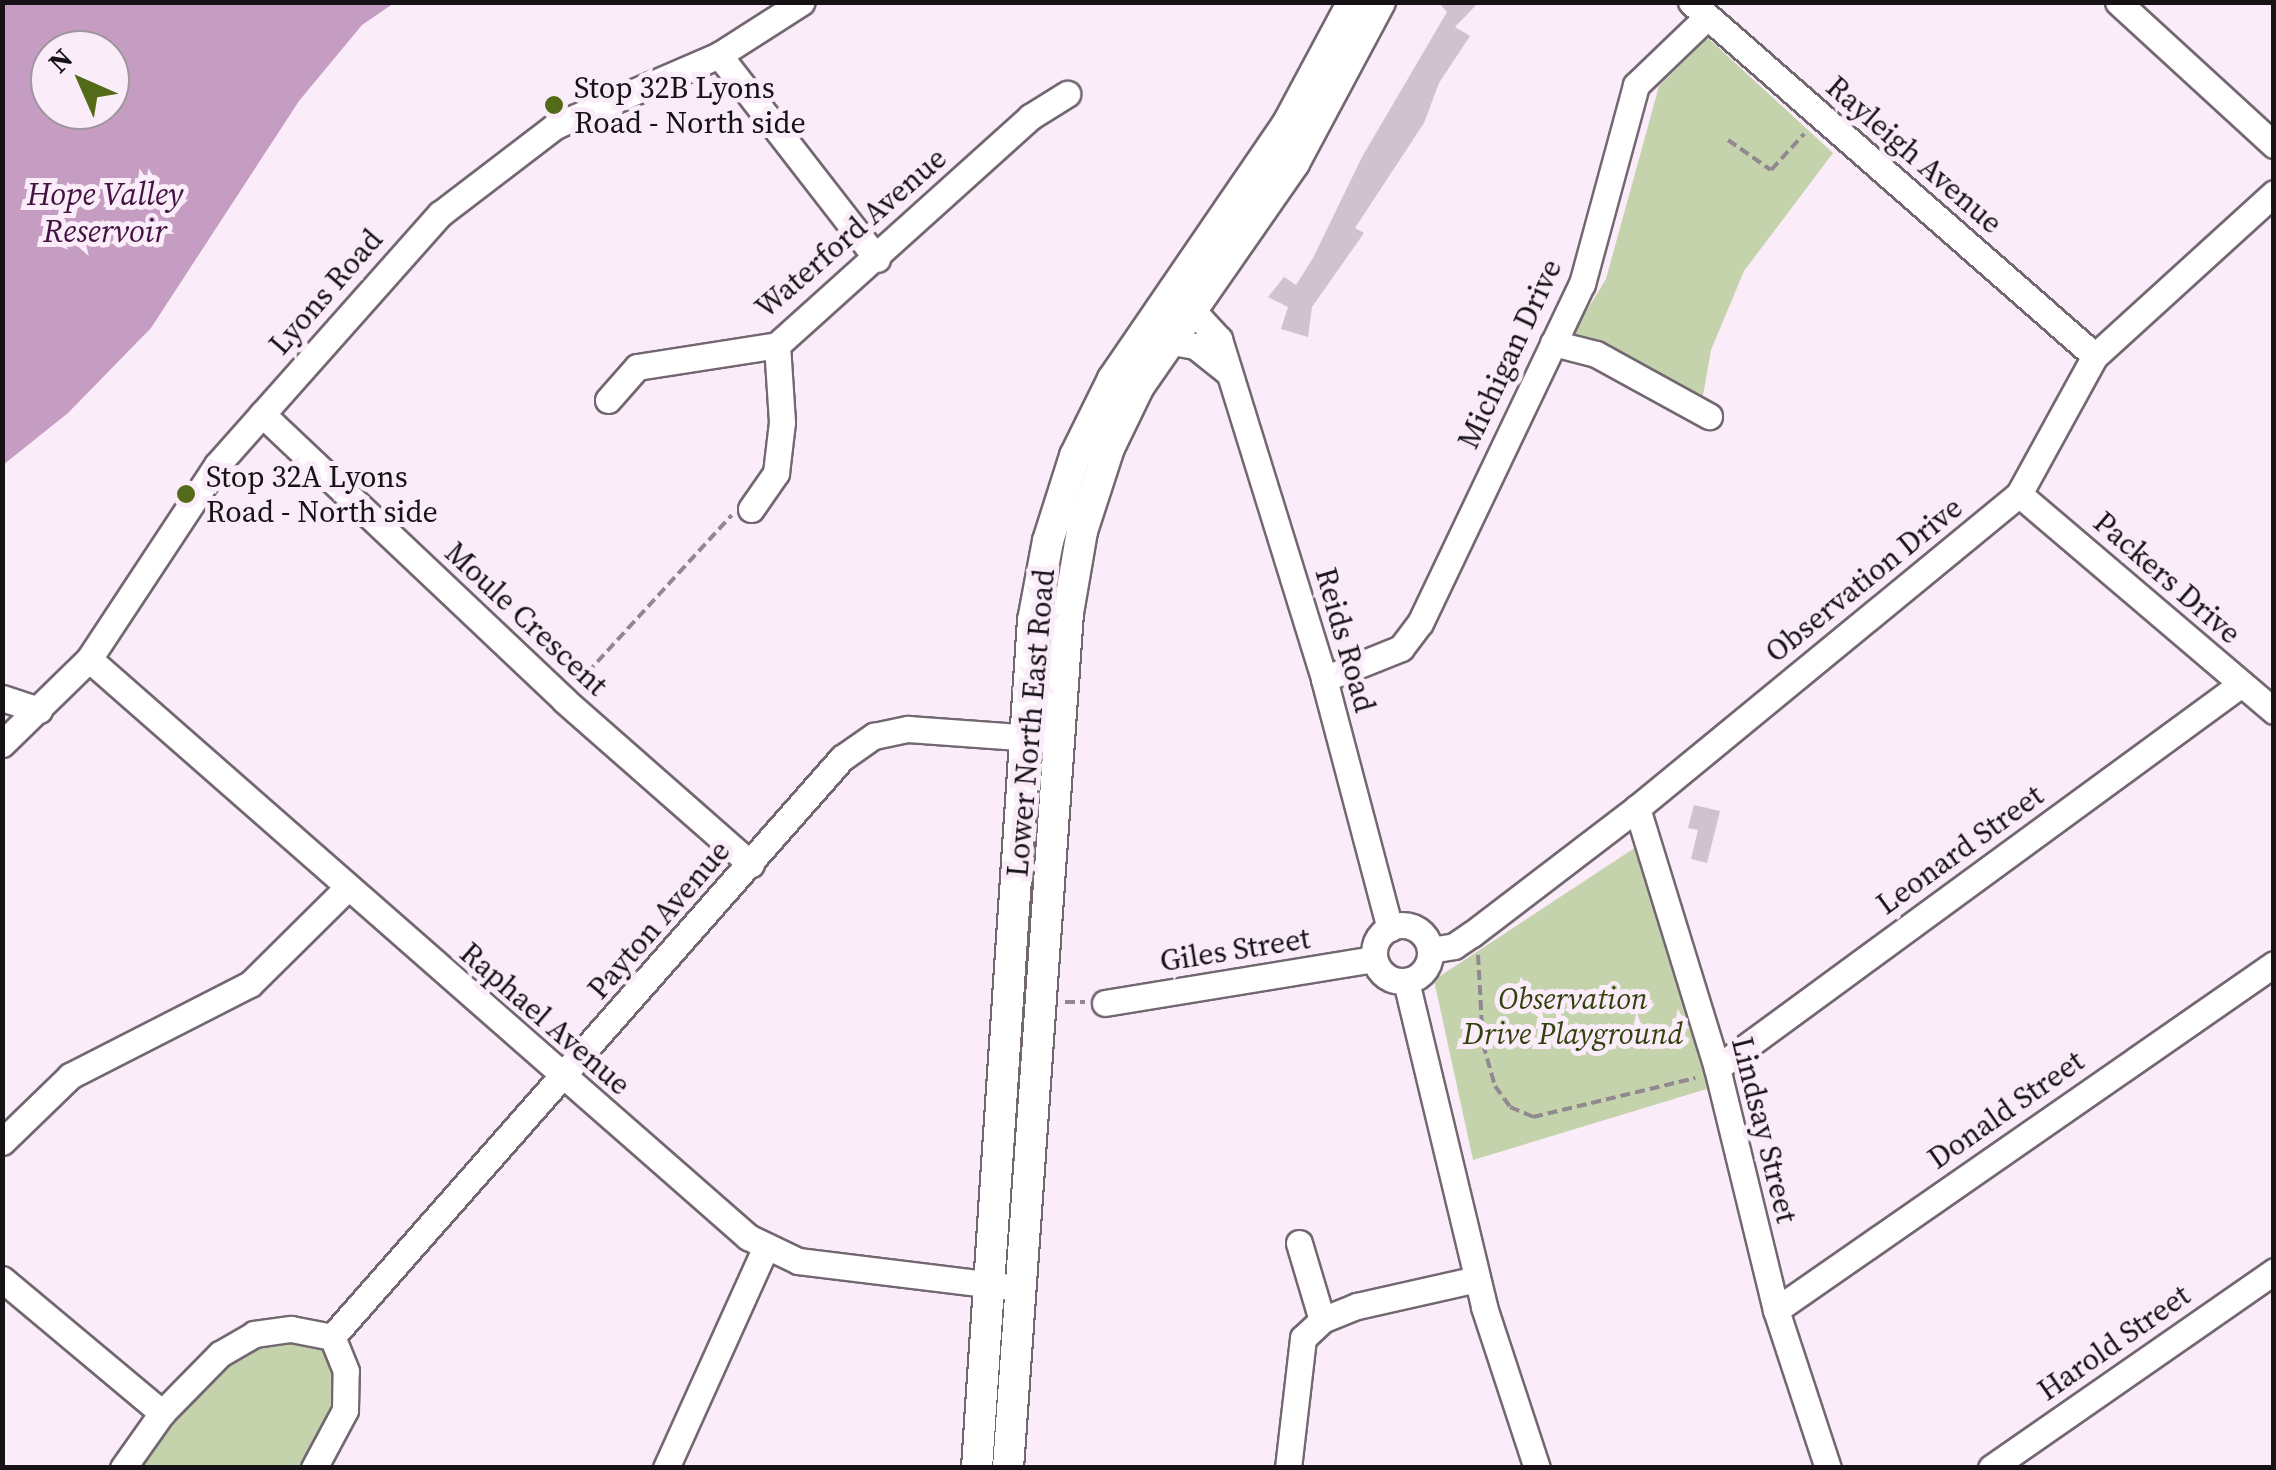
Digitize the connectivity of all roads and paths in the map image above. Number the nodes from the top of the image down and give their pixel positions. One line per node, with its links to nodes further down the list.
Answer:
1 (802, 2): 6 (street, Lyons Road)
2 (1353, 2): 13 (main road, Lower North East Road)
3 (1380, 2): 13 (main road, Lower North East Road)
4 (2118, 2): 10 (street)
5 (1699, 10): 15 (street, Michigan Drive); 17 (street, Rayleigh Avenue)
6 (719, 55): 12 (street); 20 (street, Lyons Road)
7 (1067, 94): 12 (street, Waterford Avenue)
8 (1804, 134): 9 (path)
9 (1728, 140)
10 (2274, 146)
11 (2274, 193): 17 (street, Observation Drive)
12 (876, 258): 16 (street, Waterford Avenue)
13 (1181, 298): 14 (main road, Lower North East Road); 18 (street, Reids Road); 31 (main road, Lower North East Road)
14 (1167, 341): 18 (street); 32 (main road, Lower North East Road)
15 (1553, 343): 21 (street); 25 (street, Michigan Drive)
16 (777, 345): 19 (street, Waterford Avenue); 23 (street)
17 (2094, 356): 22 (street, Observation Drive)
18 (1230, 373): 25 (street, Reids Road)
19 (608, 400)
20 (262, 414): 24 (street, Lyons Road); 28 (street, Moule Crescent)
21 (1708, 416)
22 (2020, 494): 26 (street, Packers Drive); 34 (street, Observation Drive)
23 (751, 509): 28 (path)
24 (89, 659): 29 (street, Lyons Road); 36 (street, Raphael Avenue)
25 (1324, 679): 37 (street, Reids Road)
26 (2241, 684): 30 (street, Packers Drive); 45 (street, Leonard Street)
27 (2, 698): 29 (street)
28 (564, 700): 35 (street, Moule Crescent)
29 (39, 710): 33 (street, Lyons Road)
30 (2274, 711)
31 (1028, 736): 32 (street, Payton Avenue); 35 (street, Payton Avenue); 53 (main road, Lower North East Road)
32 (1060, 740): 44 (main road, Lower North East Road)
33 (2, 744)
34 (1637, 808): 38 (street, Observation Drive); 45 (street, Lindsay Street)
35 (750, 864): 46 (street, Payton Avenue)
36 (346, 889): 46 (street, Raphael Avenue); 47 (street)
37 (1390, 928): 39 (street); 40 (street)
38 (1472, 934): 39 (street, Observation Drive); 45 (path)
39 (1430, 950): 42 (street)
40 (1374, 959): 42 (street); 43 (street, Giles Street)
41 (2274, 964): 55 (street, Donald Street)
42 (1406, 981): 52 (street)
43 (1105, 1003): 44 (path)
44 (1040, 1004): 54 (main road, Lower North East Road)
45 (1718, 1073): 55 (street, Lindsay Street)
46 (565, 1078): 49 (street, Raphael Avenue); 57 (street, Payton Avenue)
47 (2, 1142)
48 (1299, 1243): 56 (street)
49 (766, 1248): 53 (street, Raphael Avenue); 61 (street)
50 (2274, 1271): 67 (street, Harold Street)
51 (2, 1279): 58 (street)
52 (1477, 1279): 56 (street); 65 (street)
53 (993, 1285): 54 (street, Raphael Avenue); 62 (main road, Lower North East Road)
54 (1024, 1289): 63 (main road, Lower North East Road)
55 (1776, 1310): 66 (street, Lindsay Street)
56 (1322, 1320): 64 (street)
57 (332, 1337): 58 (street); 60 (street)
58 (162, 1413): 59 (street)
59 (123, 1468)
60 (314, 1468)
61 (666, 1468)
62 (977, 1468)
63 (1008, 1468)
64 (1288, 1468)
65 (1537, 1468)
66 (1828, 1468)
67 (1991, 1468)

